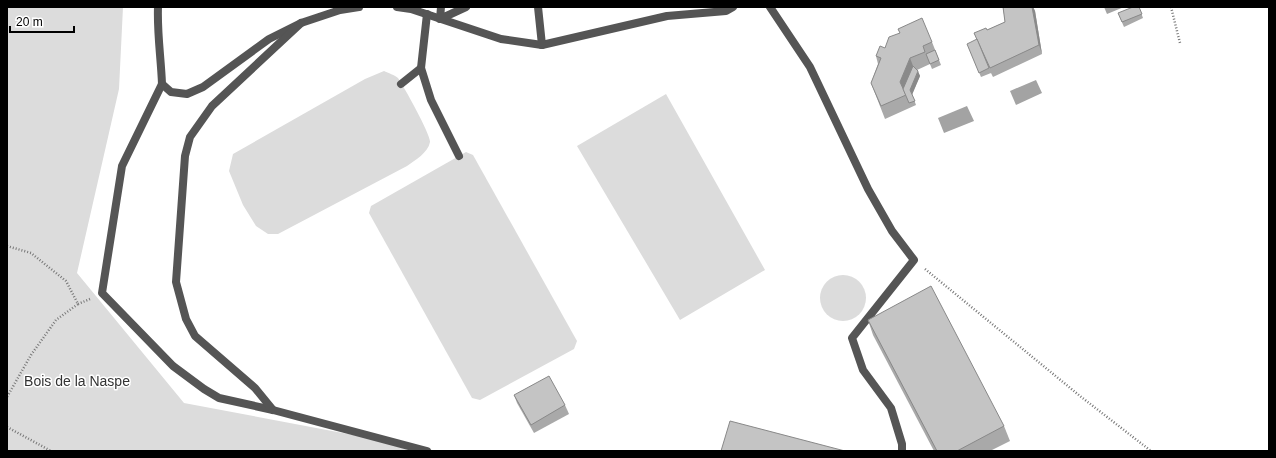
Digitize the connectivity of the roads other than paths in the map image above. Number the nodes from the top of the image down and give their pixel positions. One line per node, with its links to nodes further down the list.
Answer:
1 (158, 7): 14 (lane)
2 (359, 7): 11 (lane)
3 (397, 7): 9 (lane)
4 (441, 7): 10 (lane)
5 (466, 7): 10 (lane)
6 (538, 7): 12 (lane)
7 (733, 7): 12 (lane)
8 (770, 7): 19 (lane)
9 (427, 14): 10 (lane); 13 (lane)
10 (440, 19): 12 (lane)
11 (301, 23): 14 (lane); 17 (lane)
12 (542, 45)
13 (421, 68): 15 (lane); 16 (lane)
14 (162, 84): 17 (lane)
15 (401, 84)
16 (460, 156)
17 (273, 410): 18 (lane)
18 (427, 451)
19 (902, 451)

